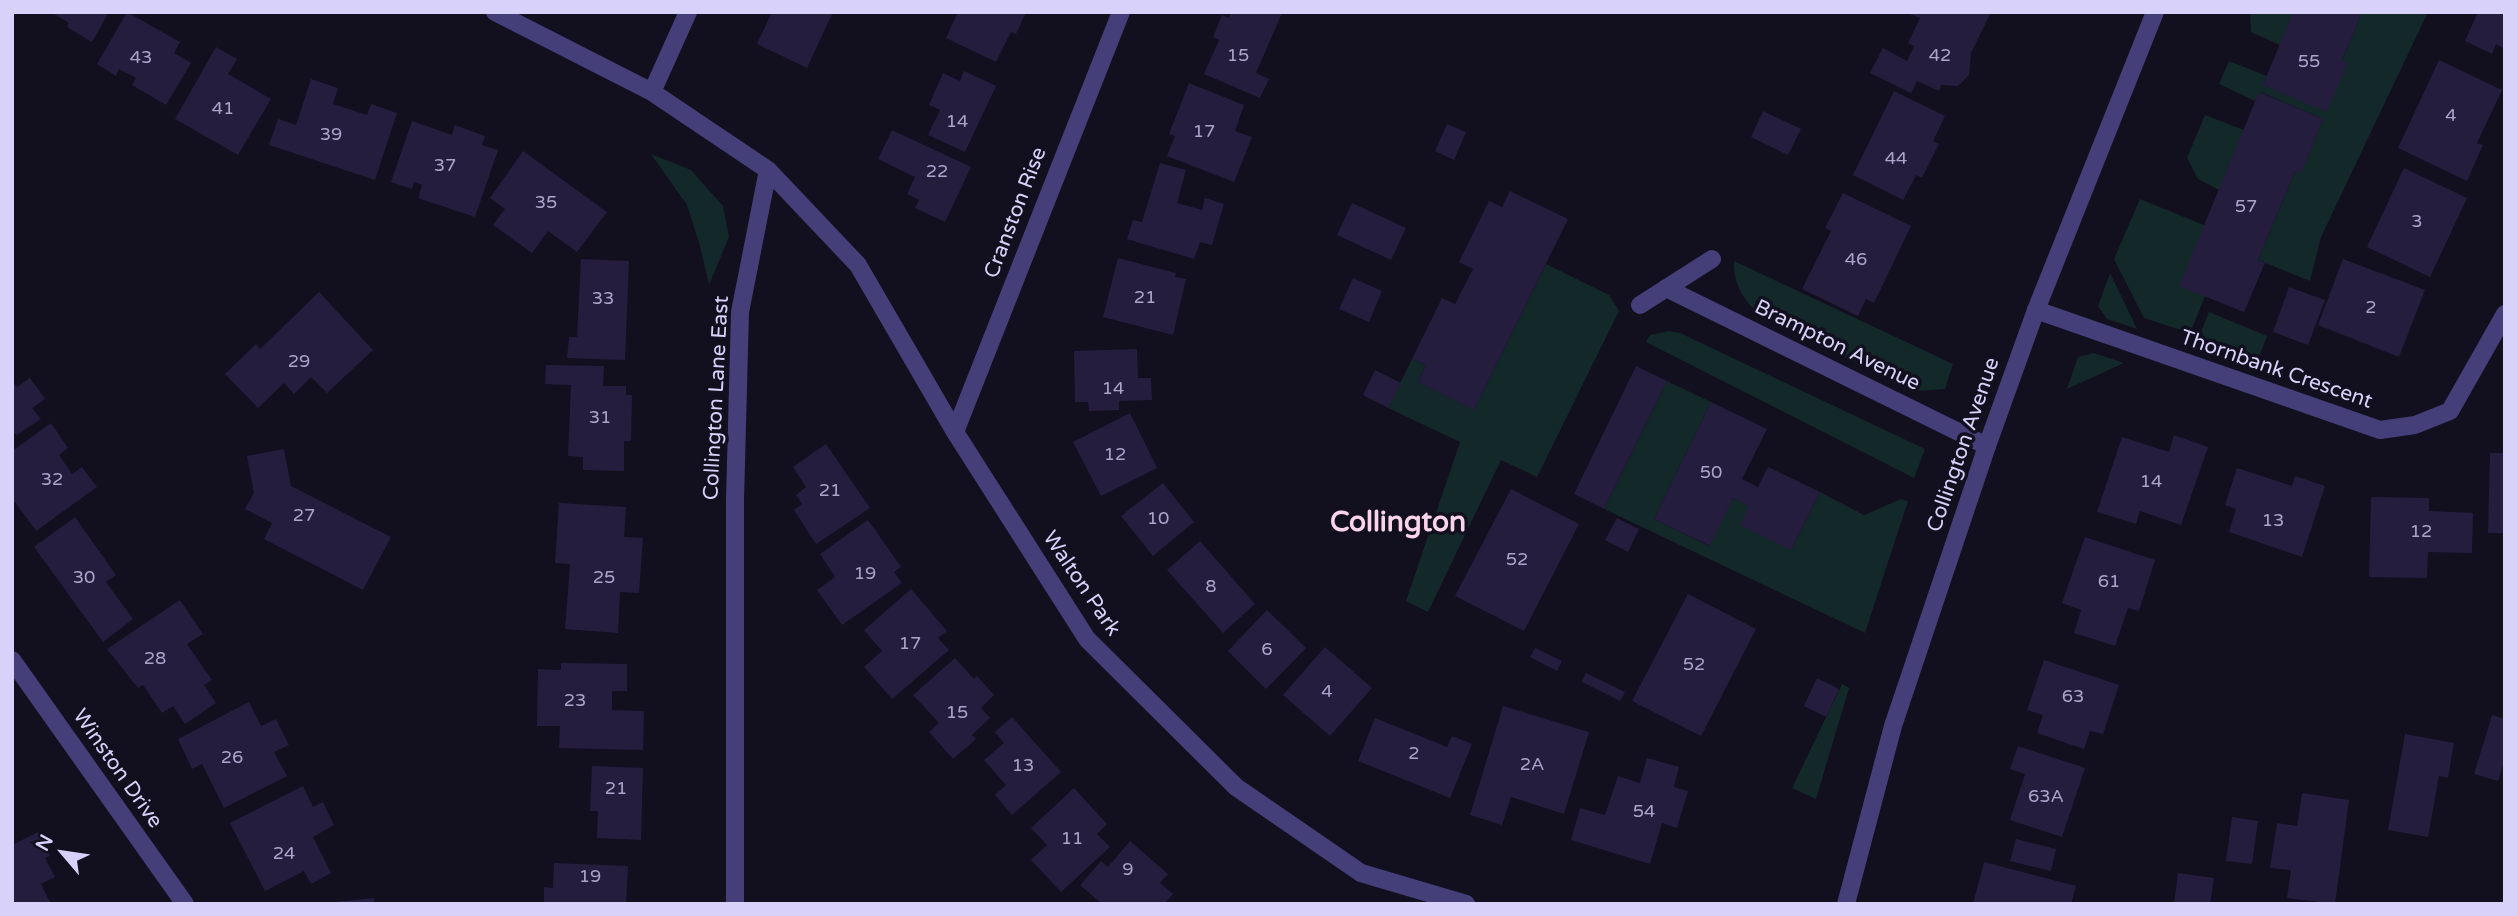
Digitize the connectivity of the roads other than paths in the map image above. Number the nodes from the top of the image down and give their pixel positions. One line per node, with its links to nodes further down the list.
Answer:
1 (495, 12): 5 (street)
2 (688, 12): 5 (street)
3 (1122, 12): 12 (street, Cranston Rise)
4 (2155, 12): 10 (street, Collington Avenue)
5 (652, 92): 6 (street)
6 (768, 170): 12 (street, Walton Park); 16 (street, Collington Lane East)
7 (1712, 259): 8 (street)
8 (1666, 288): 9 (street); 13 (street, Brampton Avenue)
9 (1640, 304)
10 (2036, 310): 11 (street, Thornbank Crescent); 13 (street, Collington Avenue)
11 (2503, 323)
12 (955, 432): 17 (street, Walton Park)
13 (1987, 446): 18 (street, Collington Avenue)
14 (12, 660): 15 (street, Winston Drive)
15 (185, 904)
16 (735, 904)
17 (1466, 904)
18 (1846, 904)

